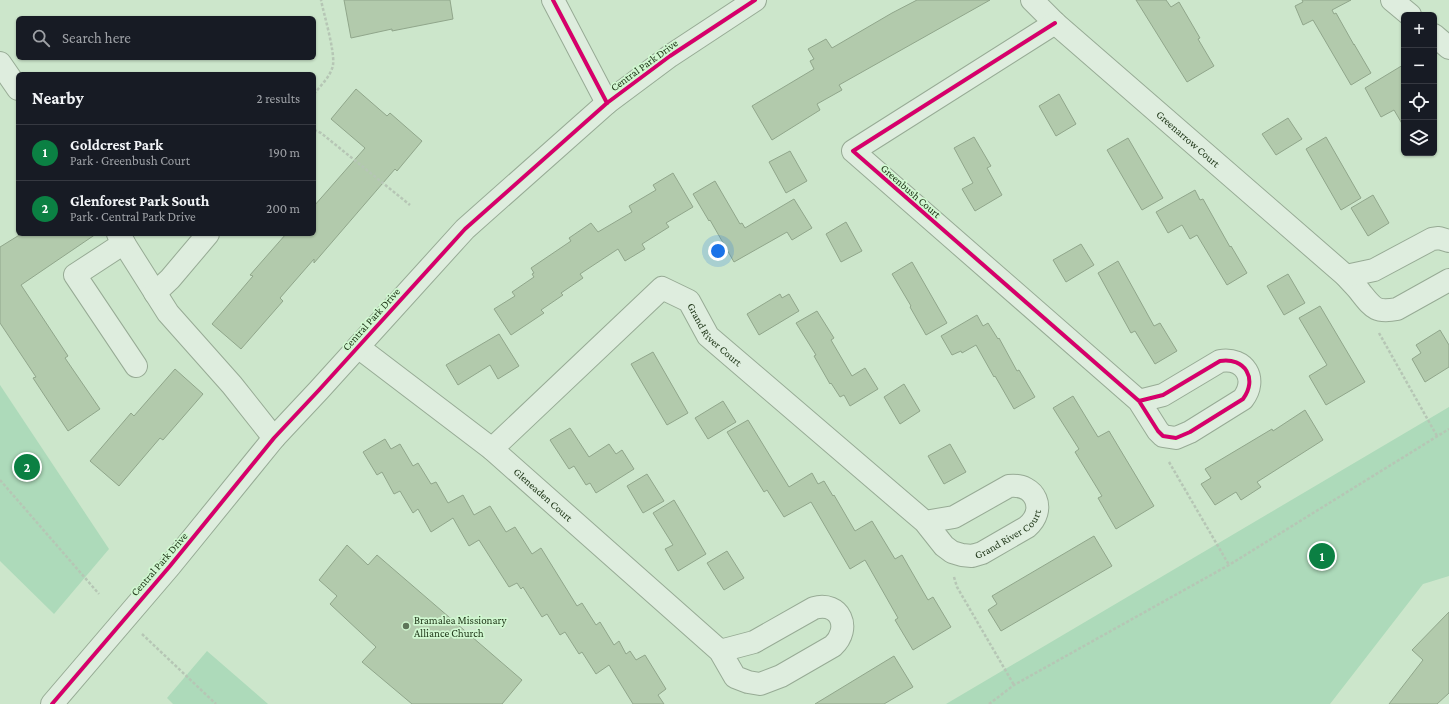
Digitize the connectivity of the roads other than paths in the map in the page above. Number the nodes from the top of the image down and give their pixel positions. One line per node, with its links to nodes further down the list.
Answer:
1 (553, 0): 9 (street)
2 (755, 0): 9 (street, Central Park Drive)
3 (1032, 0): 6 (street, Greenarrow Court)
4 (1392, 0): 5 (street)
5 (1406, 12)
6 (1055, 23): 13 (street, Greenarrow Court); 18 (street, Greenbush Court)
7 (0, 63): 8 (street)
8 (16, 86)
9 (607, 103): 16 (street, Central Park Drive)
10 (206, 236): 15 (street)
11 (121, 238): 15 (street); 17 (street)
12 (1449, 241): 13 (street)
13 (1346, 276): 14 (street, Greenarrow Court)
14 (1449, 280)
15 (156, 293): 19 (street)
16 (358, 347): 19 (street, Central Park Drive); 20 (street, Gleneaden Court)
17 (136, 366)
18 (1139, 401): 18 (street, Greenbush Court)
19 (274, 438): 23 (street, Central Park Drive)
20 (492, 449): 21 (street, Grand River Court); 22 (street, Gleneaden Court)
21 (925, 522): 21 (street, Grand River Court)
22 (720, 651): 22 (street, Gleneaden Court)
23 (52, 704)

